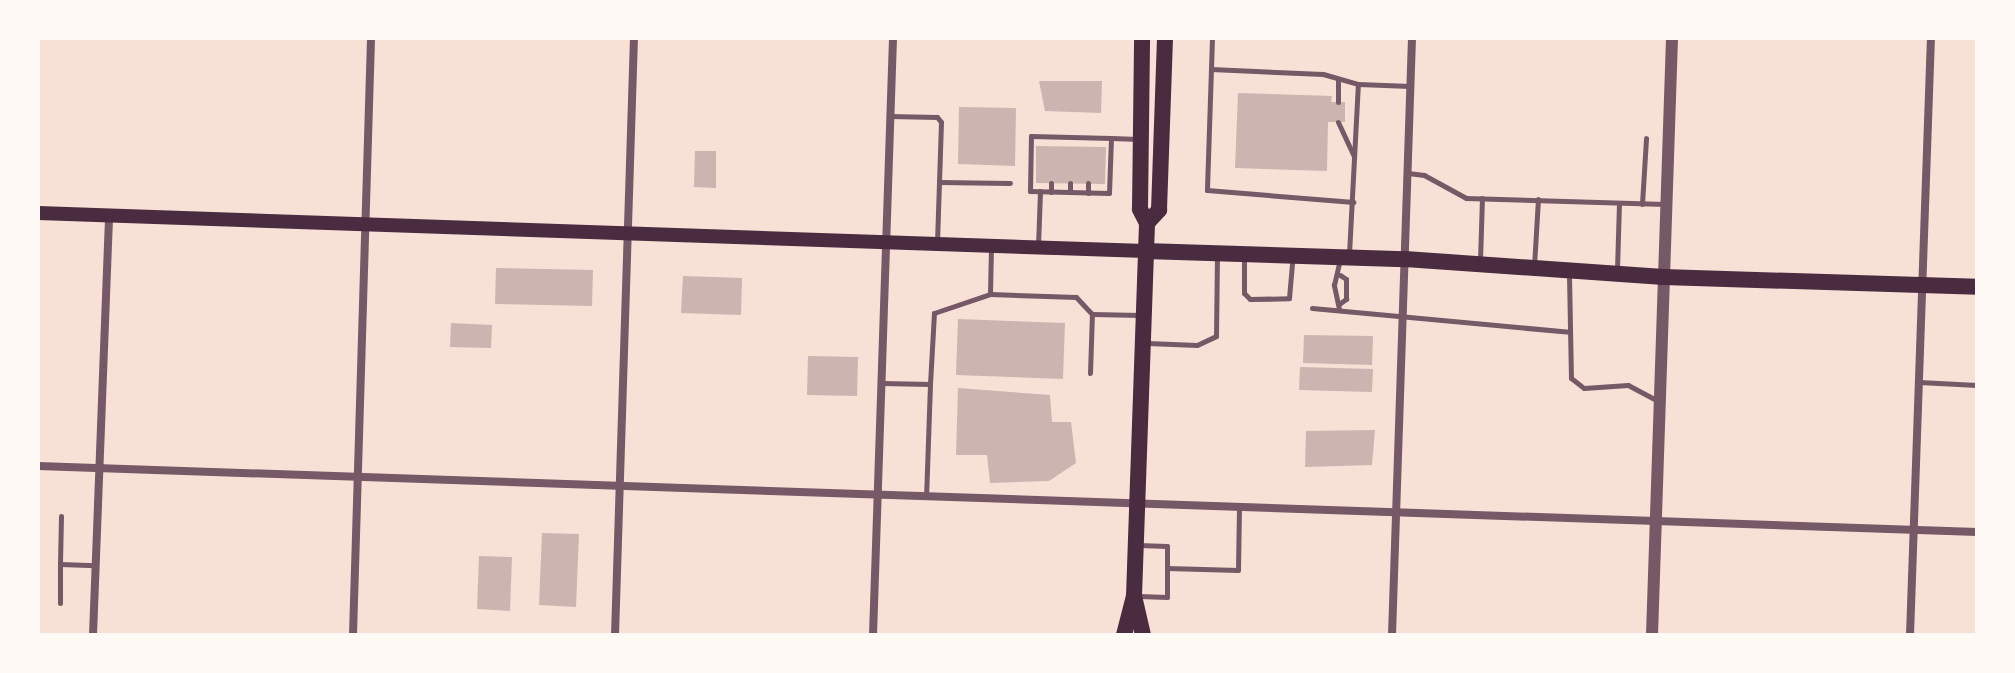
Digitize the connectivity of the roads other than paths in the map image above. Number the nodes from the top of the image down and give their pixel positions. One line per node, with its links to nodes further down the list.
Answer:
1 (371, 38): 46 (street)
2 (634, 38): 47 (street)
3 (893, 38): 15 (street)
4 (1142, 38): 22 (main road)
5 (1165, 38): 45 (main road)
6 (1212, 38): 10 (lane)
7 (1412, 38): 13 (street)
8 (1672, 38): 42 (street)
9 (1931, 38): 64 (street)
10 (1211, 69): 11 (lane); 39 (lane)
11 (1338, 79): 12 (lane); 14 (lane)
12 (1358, 84): 13 (lane); 26 (lane)
13 (1411, 86): 27 (street)
14 (1338, 102)
15 (890, 116): 28 (lane); 48 (street)
16 (1338, 122): 26 (lane)
17 (1052, 137): 18 (lane); 23 (lane); 33 (lane)
18 (1071, 137): 19 (lane); 24 (lane)
19 (1089, 138): 20 (lane); 25 (lane)
20 (1111, 138): 22 (lane); 36 (lane)
21 (1646, 138): 41 (lane)
22 (1141, 139): 45 (main road)
23 (1052, 146)
24 (1071, 147)
25 (1089, 147)
26 (1355, 156): 39 (lane)
27 (1408, 173): 37 (lane); 57 (street)
28 (939, 182): 29 (lane); 49 (lane)
29 (1010, 183)
30 (1051, 183): 34 (lane)
31 (1070, 183): 35 (lane)
32 (1088, 183): 36 (lane)
33 (1040, 191): 34 (lane); 51 (lane)
34 (1051, 192): 35 (lane)
35 (1070, 192): 36 (lane)
36 (1088, 193)
37 (1482, 198): 38 (lane); 58 (lane)
38 (1538, 199): 40 (lane); 59 (lane)
39 (1354, 202): 56 (lane)
40 (1619, 203): 41 (lane); 61 (lane)
41 (1642, 204): 42 (lane)
42 (1666, 205): 63 (street)
43 (38, 213): 44 (main road)
44 (109, 215): 46 (main road); 81 (street)
45 (1147, 223): 52 (main road)
46 (366, 224): 47 (main road); 82 (street)
47 (627, 230): 48 (main road); 83 (street)
48 (886, 240): 49 (main road); 76 (street)
49 (937, 242): 50 (main road)
50 (991, 244): 51 (main road); 66 (lane)
51 (1038, 246): 52 (main road)
52 (1145, 251): 53 (main road); 70 (main road)
53 (1217, 253): 54 (main road); 73 (lane)
54 (1244, 254): 55 (main road); 55 (lane)
55 (1293, 255): 56 (main road)
56 (1345, 257): 57 (main road); 62 (lane)
57 (1405, 259): 58 (main road); 71 (street)
58 (1480, 264): 59 (main road)
59 (1534, 268): 60 (main road)
60 (1569, 270): 61 (main road); 72 (lane)
61 (1617, 274): 63 (main road)
62 (1340, 275): 67 (lane); 67 (lane)
63 (1663, 277): 64 (main road); 79 (street)
64 (1923, 287): 65 (main road); 75 (street)
65 (1977, 287)
66 (990, 294): 69 (lane); 77 (lane)
67 (1339, 306): 68 (lane); 71 (lane)
68 (1312, 308)
69 (1092, 314): 70 (lane); 74 (lane)
70 (1143, 315): 73 (main road)
71 (1403, 316): 72 (lane); 88 (street)
72 (1569, 332): 79 (lane)
73 (1142, 343): 86 (main road)
74 (1090, 373)
75 (1919, 382): 78 (lane); 91 (street)
76 (881, 383): 77 (lane); 84 (street)
77 (930, 384): 85 (lane)
78 (1977, 385)
79 (1659, 401): 90 (street)
80 (38, 466): 81 (street)
81 (99, 469): 82 (street); 95 (street)
82 (359, 477): 83 (street); 100 (street)
83 (621, 487): 84 (street); 101 (street)
84 (878, 496): 85 (street); 102 (street)
85 (926, 497): 86 (street)
86 (1136, 505): 87 (street); 93 (main road)
87 (1239, 508): 88 (street); 96 (lane)
88 (1397, 513): 90 (street); 105 (street)
89 (61, 516): 94 (lane)
90 (1656, 519): 91 (street); 106 (street)
91 (1914, 529): 92 (street); 107 (street)
92 (1977, 532)
93 (1135, 545): 96 (lane); 97 (main road)
94 (60, 564): 95 (lane); 98 (lane)
95 (96, 565): 99 (street)
96 (1167, 568): 97 (lane)
97 (1134, 596): 103 (main road); 104 (main road)
98 (60, 603)
99 (93, 635)
100 (353, 635)
101 (615, 635)
102 (873, 635)
103 (1124, 635)
104 (1143, 635)
105 (1392, 635)
106 (1652, 635)
107 (1910, 635)

